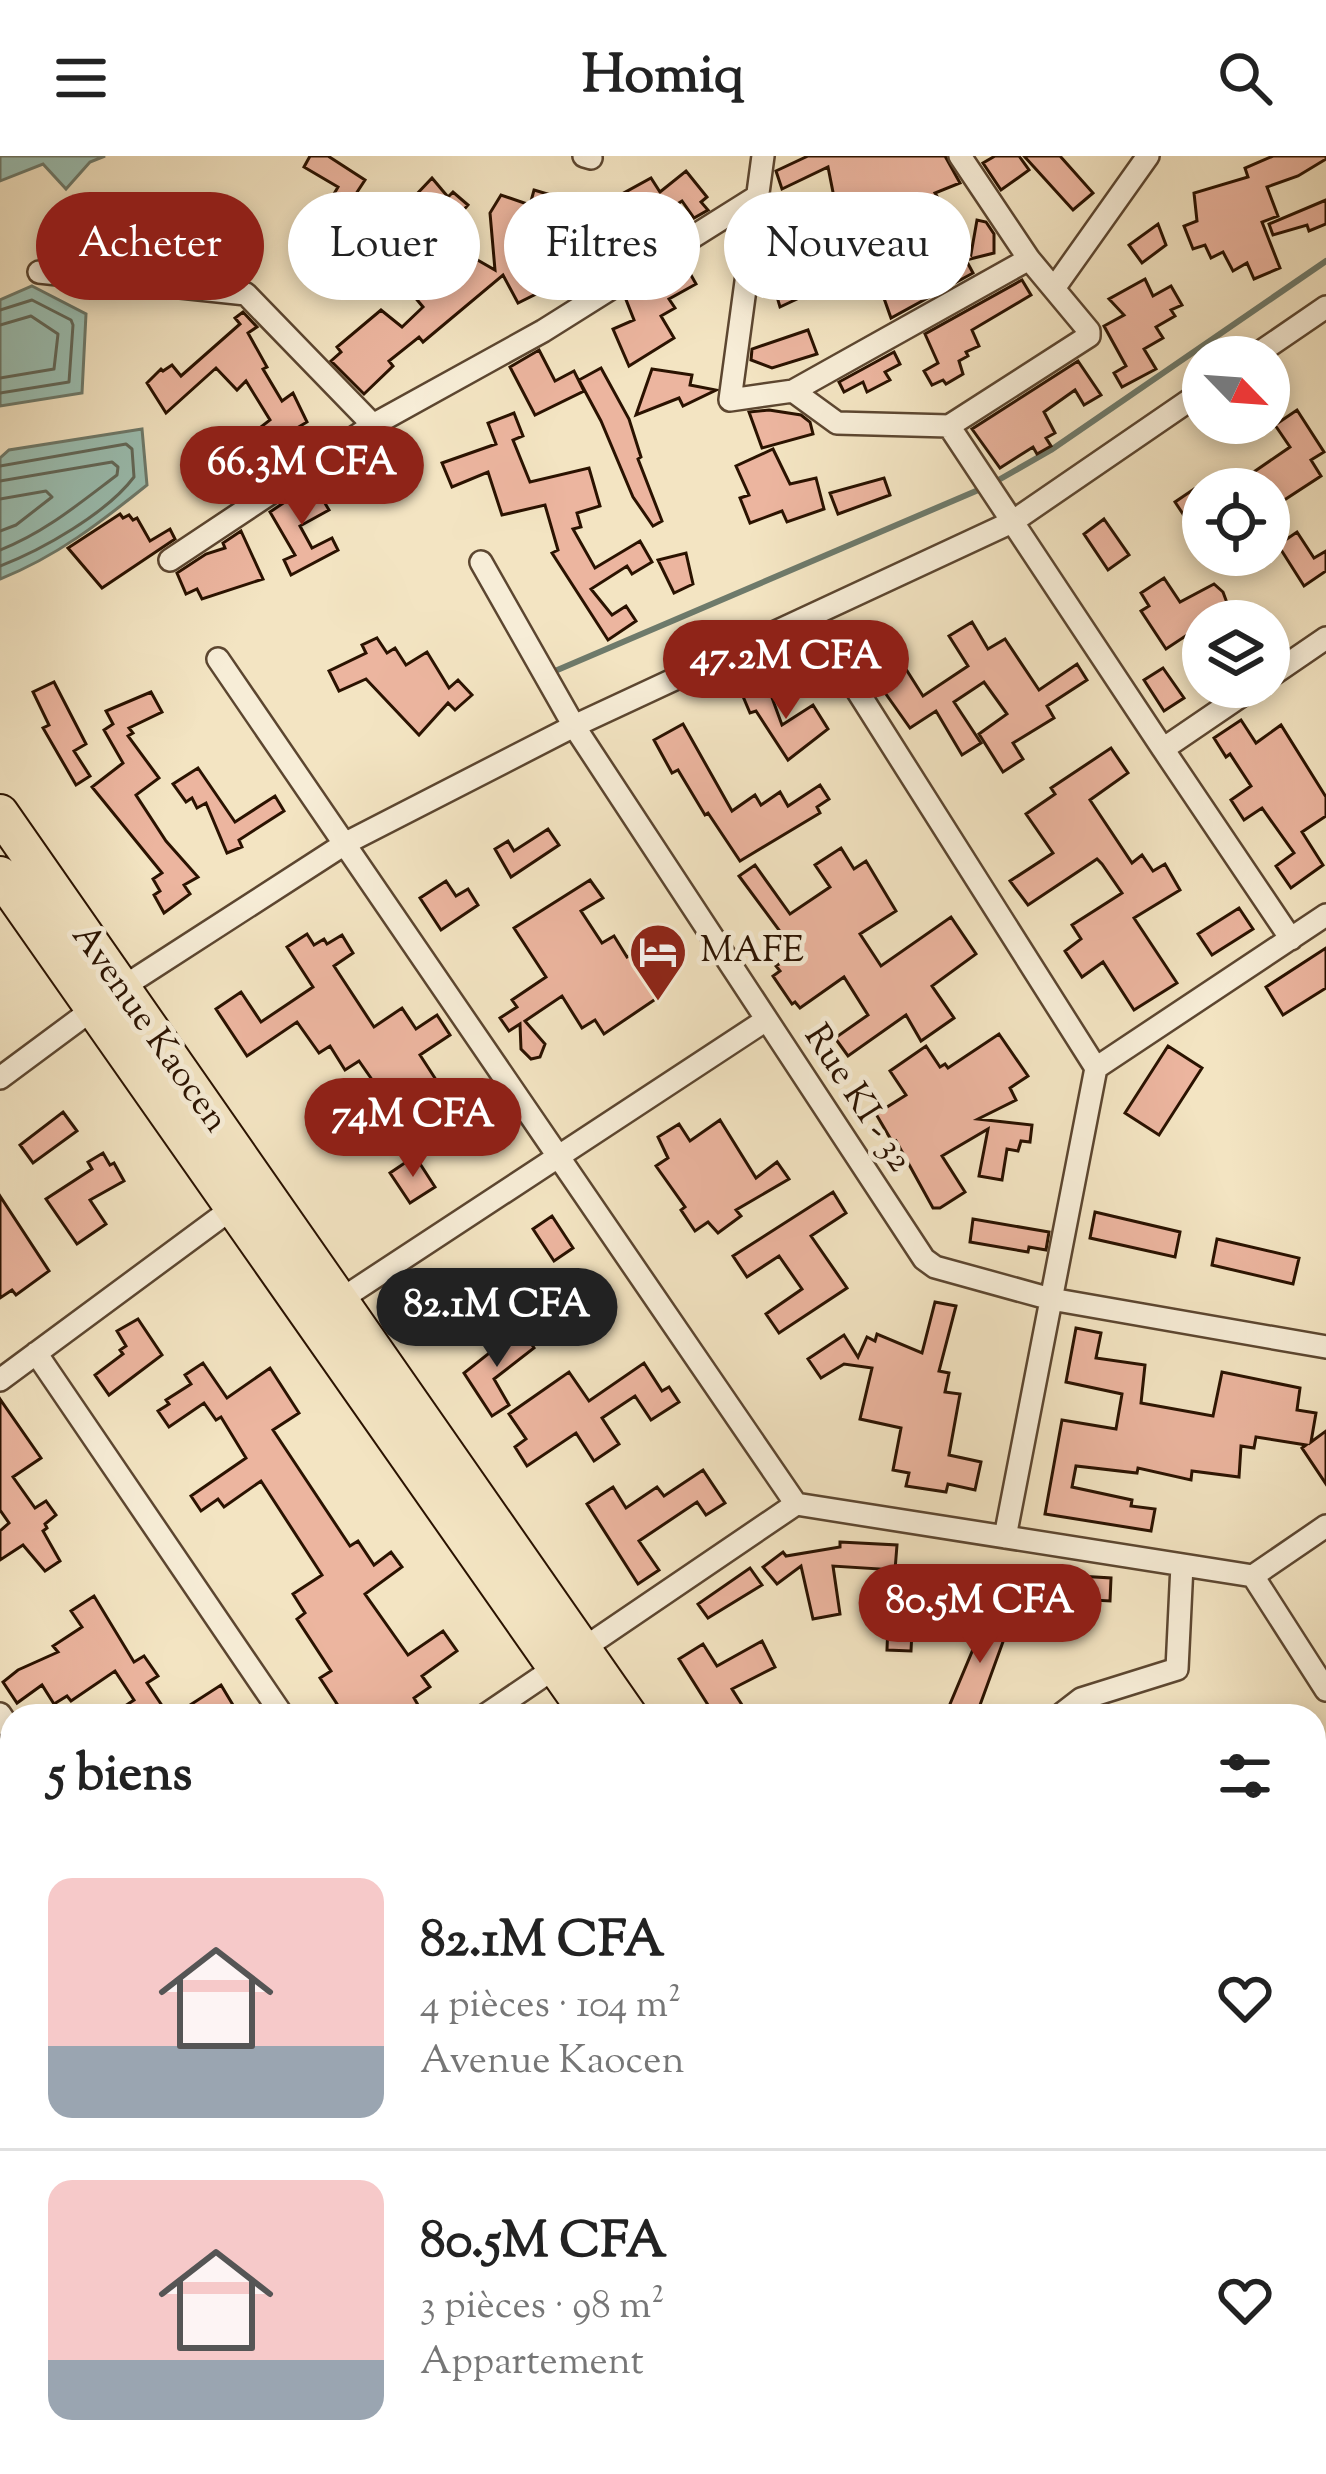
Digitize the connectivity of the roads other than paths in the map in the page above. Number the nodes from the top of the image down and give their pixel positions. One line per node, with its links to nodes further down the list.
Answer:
1 (763, 156): 4 (street)
2 (960, 156): 6 (street)
3 (1148, 156): 7 (street)
4 (758, 192)
5 (724, 217): 14 (street)
6 (1029, 259): 7 (street); 12 (street)
7 (1055, 287): 15 (street)
8 (252, 300): 14 (street)
9 (744, 300): 12 (street)
10 (1326, 307): 11 (street)
11 (1284, 336)
12 (793, 391): 15 (street)
13 (1182, 405): 16 (street)
14 (373, 425): 17 (street)
15 (949, 426): 16 (street)
16 (1012, 522): 19 (street); 25 (street)
17 (170, 560)
18 (481, 562): 24 (street, Rue KI - 32)
19 (810, 616): 24 (street); 33 (street)
20 (1326, 638): 22 (street)
21 (218, 659): 27 (street)
22 (1290, 662)
23 (1223, 708): 25 (street)
24 (574, 726): 27 (street); 32 (street, Rue KI - 32)
25 (1163, 749): 30 (street)
26 (0, 814): 31 (highway, Avenue Kaocen)
27 (346, 843): 31 (street); 35 (street)
28 (0, 875): 31 (highway, Avenue Kaocen)
29 (1326, 915): 30 (street)
30 (1291, 939): 33 (street)
31 (107, 998): 34 (street); 36 (highway, Avenue Kaocen); 38 (highway, Avenue Kaocen)
32 (766, 1020): 35 (street); 37 (street, Rue KI - 32)
33 (1096, 1068): 37 (street)
34 (0, 1078)
35 (558, 1155): 38 (street); 42 (street)
36 (234, 1207): 40 (street); 47 (highway, Avenue Kaocen)
37 (1052, 1298): 39 (street, Rue KI - 32); 44 (street)
38 (340, 1300): 47 (highway, Avenue Kaocen)
39 (1326, 1347)
40 (36, 1353): 41 (street); 49 (street)
41 (0, 1380)
42 (796, 1504): 44 (street); 47 (street)
43 (1326, 1526): 46 (street)
44 (1005, 1537): 45 (street)
45 (1181, 1564): 46 (street); 53 (street)
46 (1253, 1576): 48 (street)
47 (568, 1658): 50 (street); 51 (highway, Avenue Kaocen); 52 (highway, Avenue Kaocen)
48 (1326, 1690)
49 (268, 1704)
50 (501, 1704)
51 (585, 1704)
52 (616, 1704)
53 (1076, 1704)

